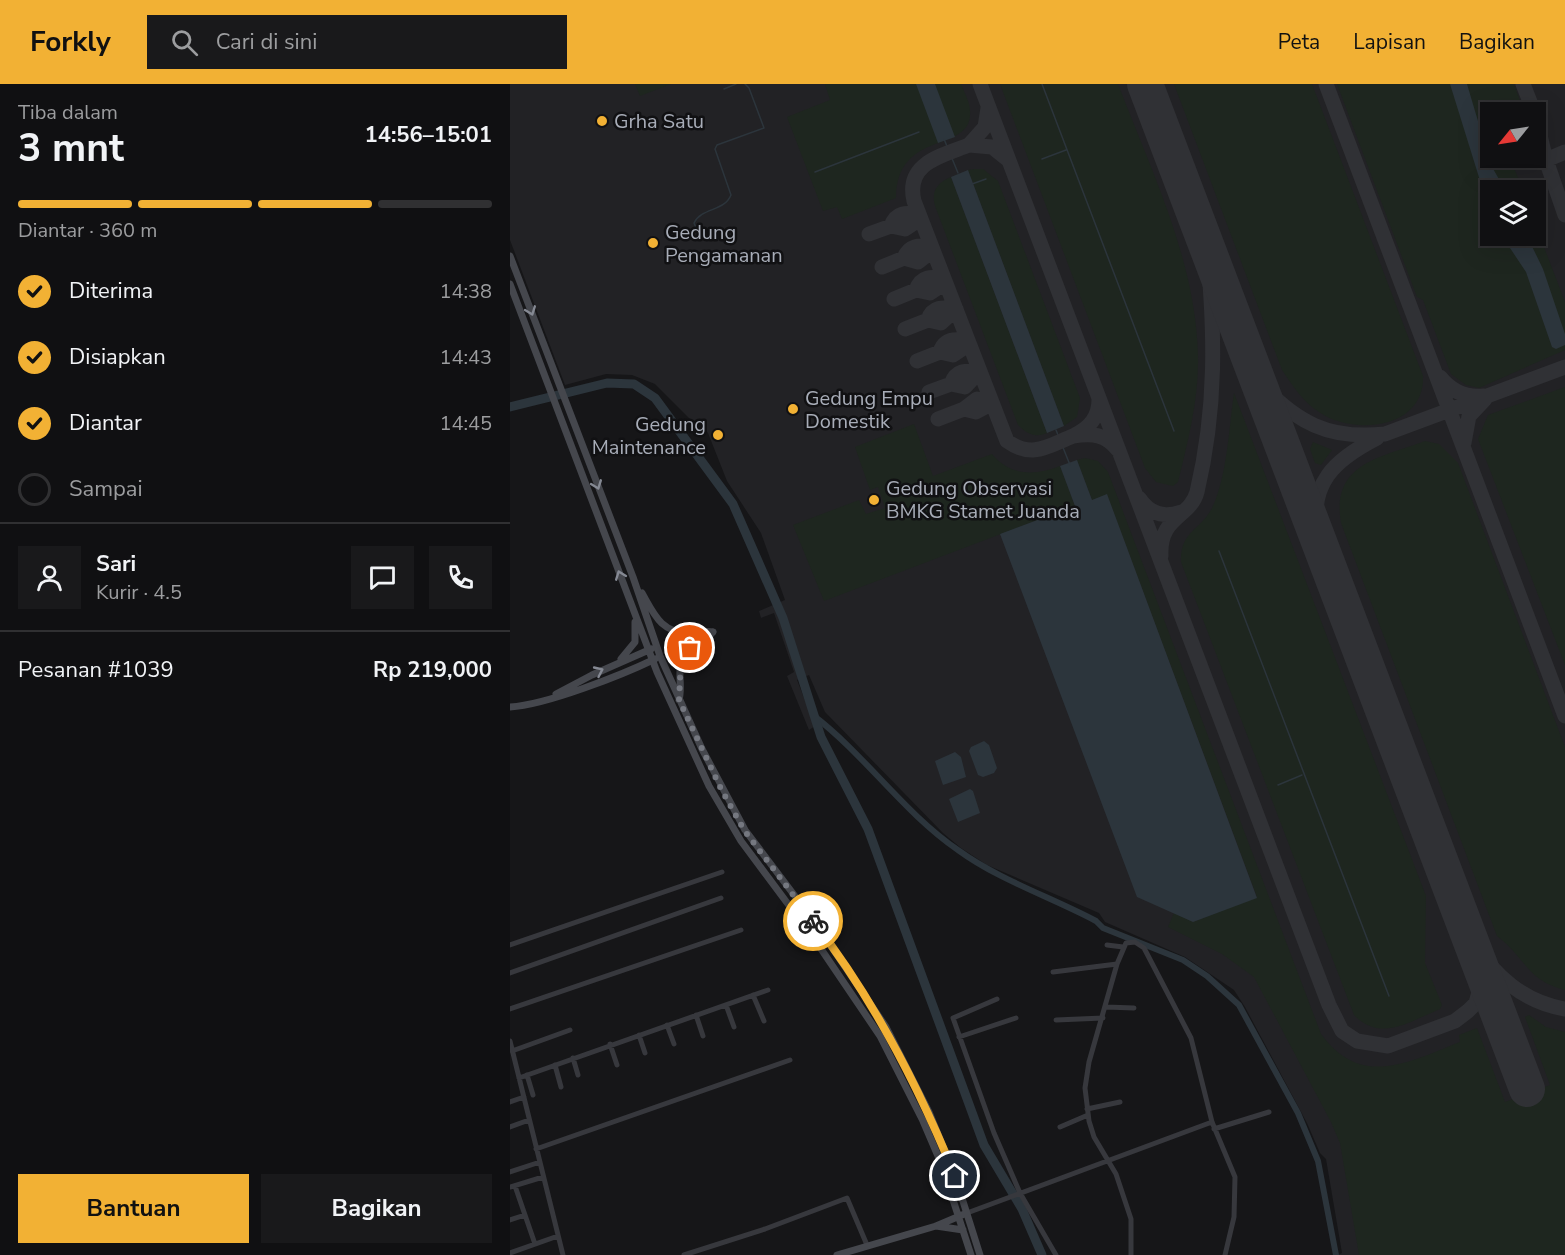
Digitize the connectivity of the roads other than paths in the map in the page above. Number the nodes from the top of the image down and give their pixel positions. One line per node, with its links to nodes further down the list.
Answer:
1 (510, 256): 3 (main road, one-way to 3)
2 (510, 284): 4 (main road, one-way to 2)
3 (633, 578): 5 (main road); 11 (main road)
4 (632, 606): 6 (main road); 9 (main road)
5 (657, 647): 6 (main road); 7 (main road)
6 (648, 649): 8 (main road); 9 (main road)
7 (660, 656): 8 (main road); 11 (main road)
8 (652, 660): 10 (main road); 54 (main road)
9 (616, 663): 10 (main road, one-way to 9)
10 (552, 698): 12 (main road)
11 (679, 700): 53 (main road)
12 (510, 707)
13 (722, 872): 16 (street)
14 (721, 898): 21 (street)
15 (741, 930): 28 (street)
16 (510, 945)
17 (1107, 945): 18 (street)
18 (1123, 947): 19 (street); 62 (street)
19 (1117, 964): 20 (street); 26 (street)
20 (1053, 972)
21 (510, 973)
22 (768, 990): 23 (street)
23 (753, 995): 25 (street); 33 (street)
24 (997, 999): 39 (street)
25 (726, 1005): 29 (street); 35 (street)
26 (1106, 1007): 27 (street); 31 (street)
27 (1134, 1008)
28 (510, 1009)
29 (696, 1015): 34 (street); 38 (street)
30 (1016, 1018): 39 (street)
31 (1103, 1018): 32 (street); 59 (street)
32 (1056, 1020)
33 (764, 1021)
34 (667, 1025): 37 (street); 42 (street)
35 (734, 1027)
36 (570, 1030): 43 (street)
37 (639, 1035): 41 (street); 44 (street)
38 (703, 1036)
39 (959, 1037): 72 (street)
40 (510, 1041): 43 (street)
41 (610, 1044): 45 (street); 48 (street)
42 (674, 1044)
43 (512, 1051): 51 (street)
44 (645, 1053)
45 (573, 1058): 47 (street); 50 (street)
46 (790, 1060): 66 (street)
47 (555, 1065): 49 (street); 52 (street)
48 (617, 1065)
49 (527, 1075): 51 (street); 55 (street)
50 (578, 1075)
51 (519, 1078): 56 (street)
52 (561, 1087)
53 (916, 1088): 54 (main road); 73 (main road)
54 (909, 1092): 75 (main road)
55 (533, 1095)
56 (524, 1097): 57 (street); 61 (street)
57 (510, 1102)
58 (1120, 1102): 59 (street)
59 (1088, 1112): 64 (street); 67 (street)
60 (1269, 1112): 65 (street)
61 (529, 1120): 63 (street); 66 (street)
62 (1212, 1122): 65 (street); 67 (street)
63 (510, 1127)
64 (1060, 1127)
65 (1214, 1129): 91 (street)
66 (536, 1149): 68 (street)
67 (1108, 1161): 72 (street); 90 (street)
68 (540, 1162): 69 (street); 70 (street)
69 (510, 1172)
70 (543, 1177): 71 (street); 79 (street)
71 (512, 1187): 74 (street)
72 (1019, 1193): 73 (street); 89 (street)
73 (967, 1213): 75 (main road); 88 (main road)
74 (525, 1215): 76 (street); 80 (street)
75 (958, 1216): 77 (main road); 78 (main road)
76 (510, 1220)
77 (936, 1226): 78 (main road); 81 (main road)
78 (963, 1230): 87 (main road)
79 (558, 1236): 80 (street); 84 (street)
80 (535, 1244): 83 (street)
81 (867, 1245): 82 (main road); 85 (street)
82 (856, 1252): 86 (main road)
83 (510, 1253)
84 (563, 1255)
85 (684, 1255)
86 (837, 1255)
87 (971, 1255)
88 (980, 1255)
89 (1056, 1255)
90 (1131, 1255)
91 (1226, 1255)

